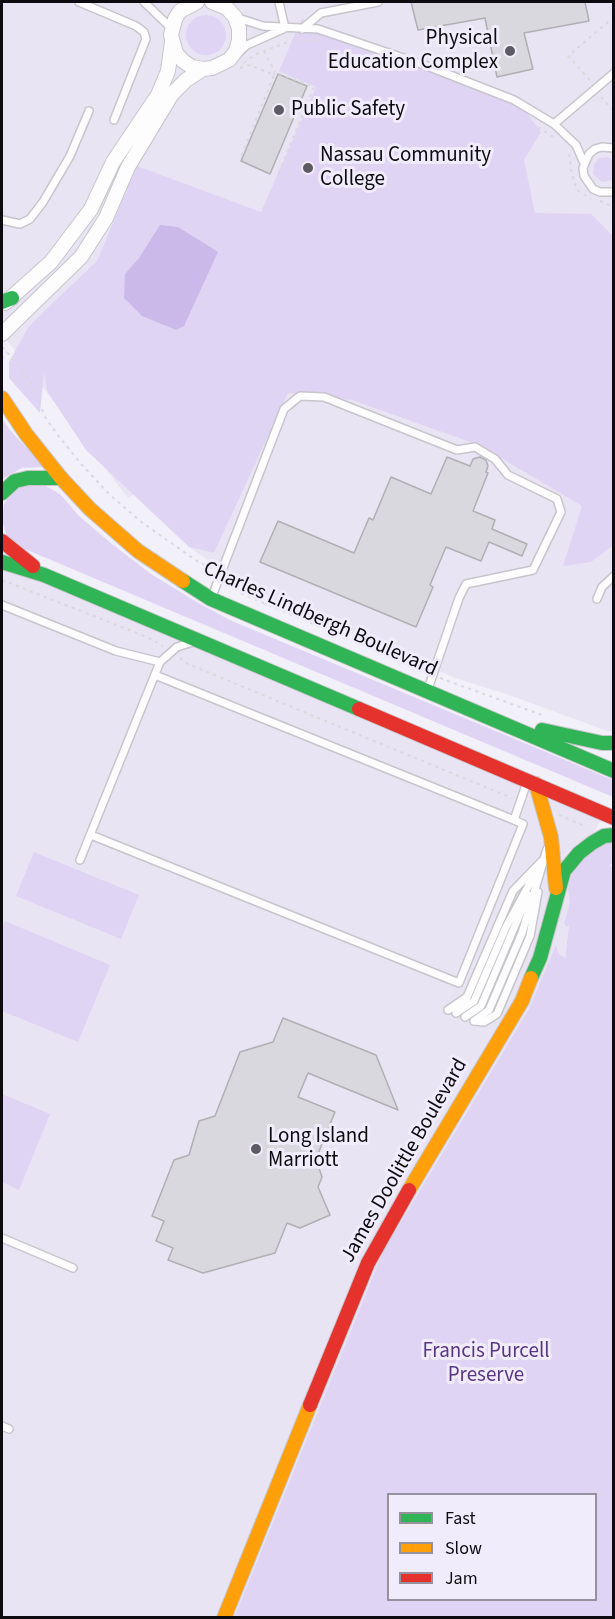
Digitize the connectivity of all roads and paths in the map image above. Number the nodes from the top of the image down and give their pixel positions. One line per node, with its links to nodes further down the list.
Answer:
1 (79, 2): 22 (lane)
2 (144, 2): 11 (lane)
3 (197, 2): 11 (street)
4 (212, 2): 7 (street)
5 (279, 2): 9 (lane)
6 (378, 2): 10 (lane)
7 (229, 9): 9 (lane); 14 (street)
8 (614, 17): 18 (path)
9 (285, 28): 10 (lane); 14 (lane)
10 (302, 29): 23 (lane)
11 (171, 35): 15 (street); 24 (street)
12 (324, 38): 13 (path)
13 (264, 51): 16 (path); 16 (path)
14 (229, 60): 15 (street)
15 (203, 69): 24 (street)
16 (274, 73): 26 (path); 28 (path)
17 (614, 73): 23 (lane)
18 (590, 80)
19 (600, 96): 21 (path)
20 (90, 111): 30 (lane)
21 (614, 111)
22 (114, 120)
23 (554, 124): 27 (lane)
24 (134, 143): 31 (street); 32 (street)
25 (612, 147): 27 (lane)
26 (241, 157)
27 (584, 163): 29 (lane)
28 (278, 177)
29 (611, 194)
30 (2, 220)
31 (5, 302)
32 (2, 341): 33 (path)
33 (6, 352): 34 (path); 42 (path)
34 (2, 359)
35 (2, 398): 38 (main road, Charles Lindbergh Boulevard)
36 (2, 437): 37 (path)
37 (2, 449)
38 (61, 478): 39 (main road); 47 (main road, Charles Lindbergh Boulevard)
39 (2, 493)
40 (2, 541): 44 (main road)
41 (2, 562): 44 (main road)
42 (206, 566)
43 (227, 574): 55 (path)
44 (44, 575): 50 (main road)
45 (614, 576): 48 (lane)
46 (2, 580): 51 (path)
47 (211, 599): 55 (lane); 56 (main road, Charles Lindbergh Boulevard)
48 (597, 600)
49 (2, 605): 53 (lane)
50 (199, 641): 53 (lane); 61 (main road)
51 (158, 643)
52 (179, 657): 62 (path)
53 (160, 662): 54 (lane)
54 (155, 675): 65 (lane); 66 (lane)
55 (432, 675): 56 (lane); 58 (path)
56 (427, 691): 57 (main road, Charles Lindbergh Boulevard)
57 (487, 717): 59 (main road); 60 (main road, Charles Lindbergh Boulevard)
58 (549, 717)
59 (614, 743)
60 (614, 771)
61 (532, 783): 62 (lane); 63 (main road, James Doolittle Boulevard); 64 (main road)
62 (520, 801): 65 (lane)
63 (544, 810): 67 (path); 68 (main road, James Doolittle Boulevard)
64 (614, 818)
65 (514, 820): 66 (lane)
66 (91, 835): 69 (lane)
67 (609, 836): 71 (main road, James Doolittle Boulevard)
68 (551, 837): 70 (lane); 71 (main road, James Doolittle Boulevard)
69 (80, 860)
70 (543, 860): 72 (lane); 73 (lane); 74 (lane); 75 (lane)
71 (556, 894): 78 (main road, James Doolittle Boulevard)
72 (448, 1010)
73 (456, 1013)
74 (465, 1017)
75 (474, 1021)
76 (2, 1238): 77 (lane)
77 (74, 1268)
78 (224, 1617)

